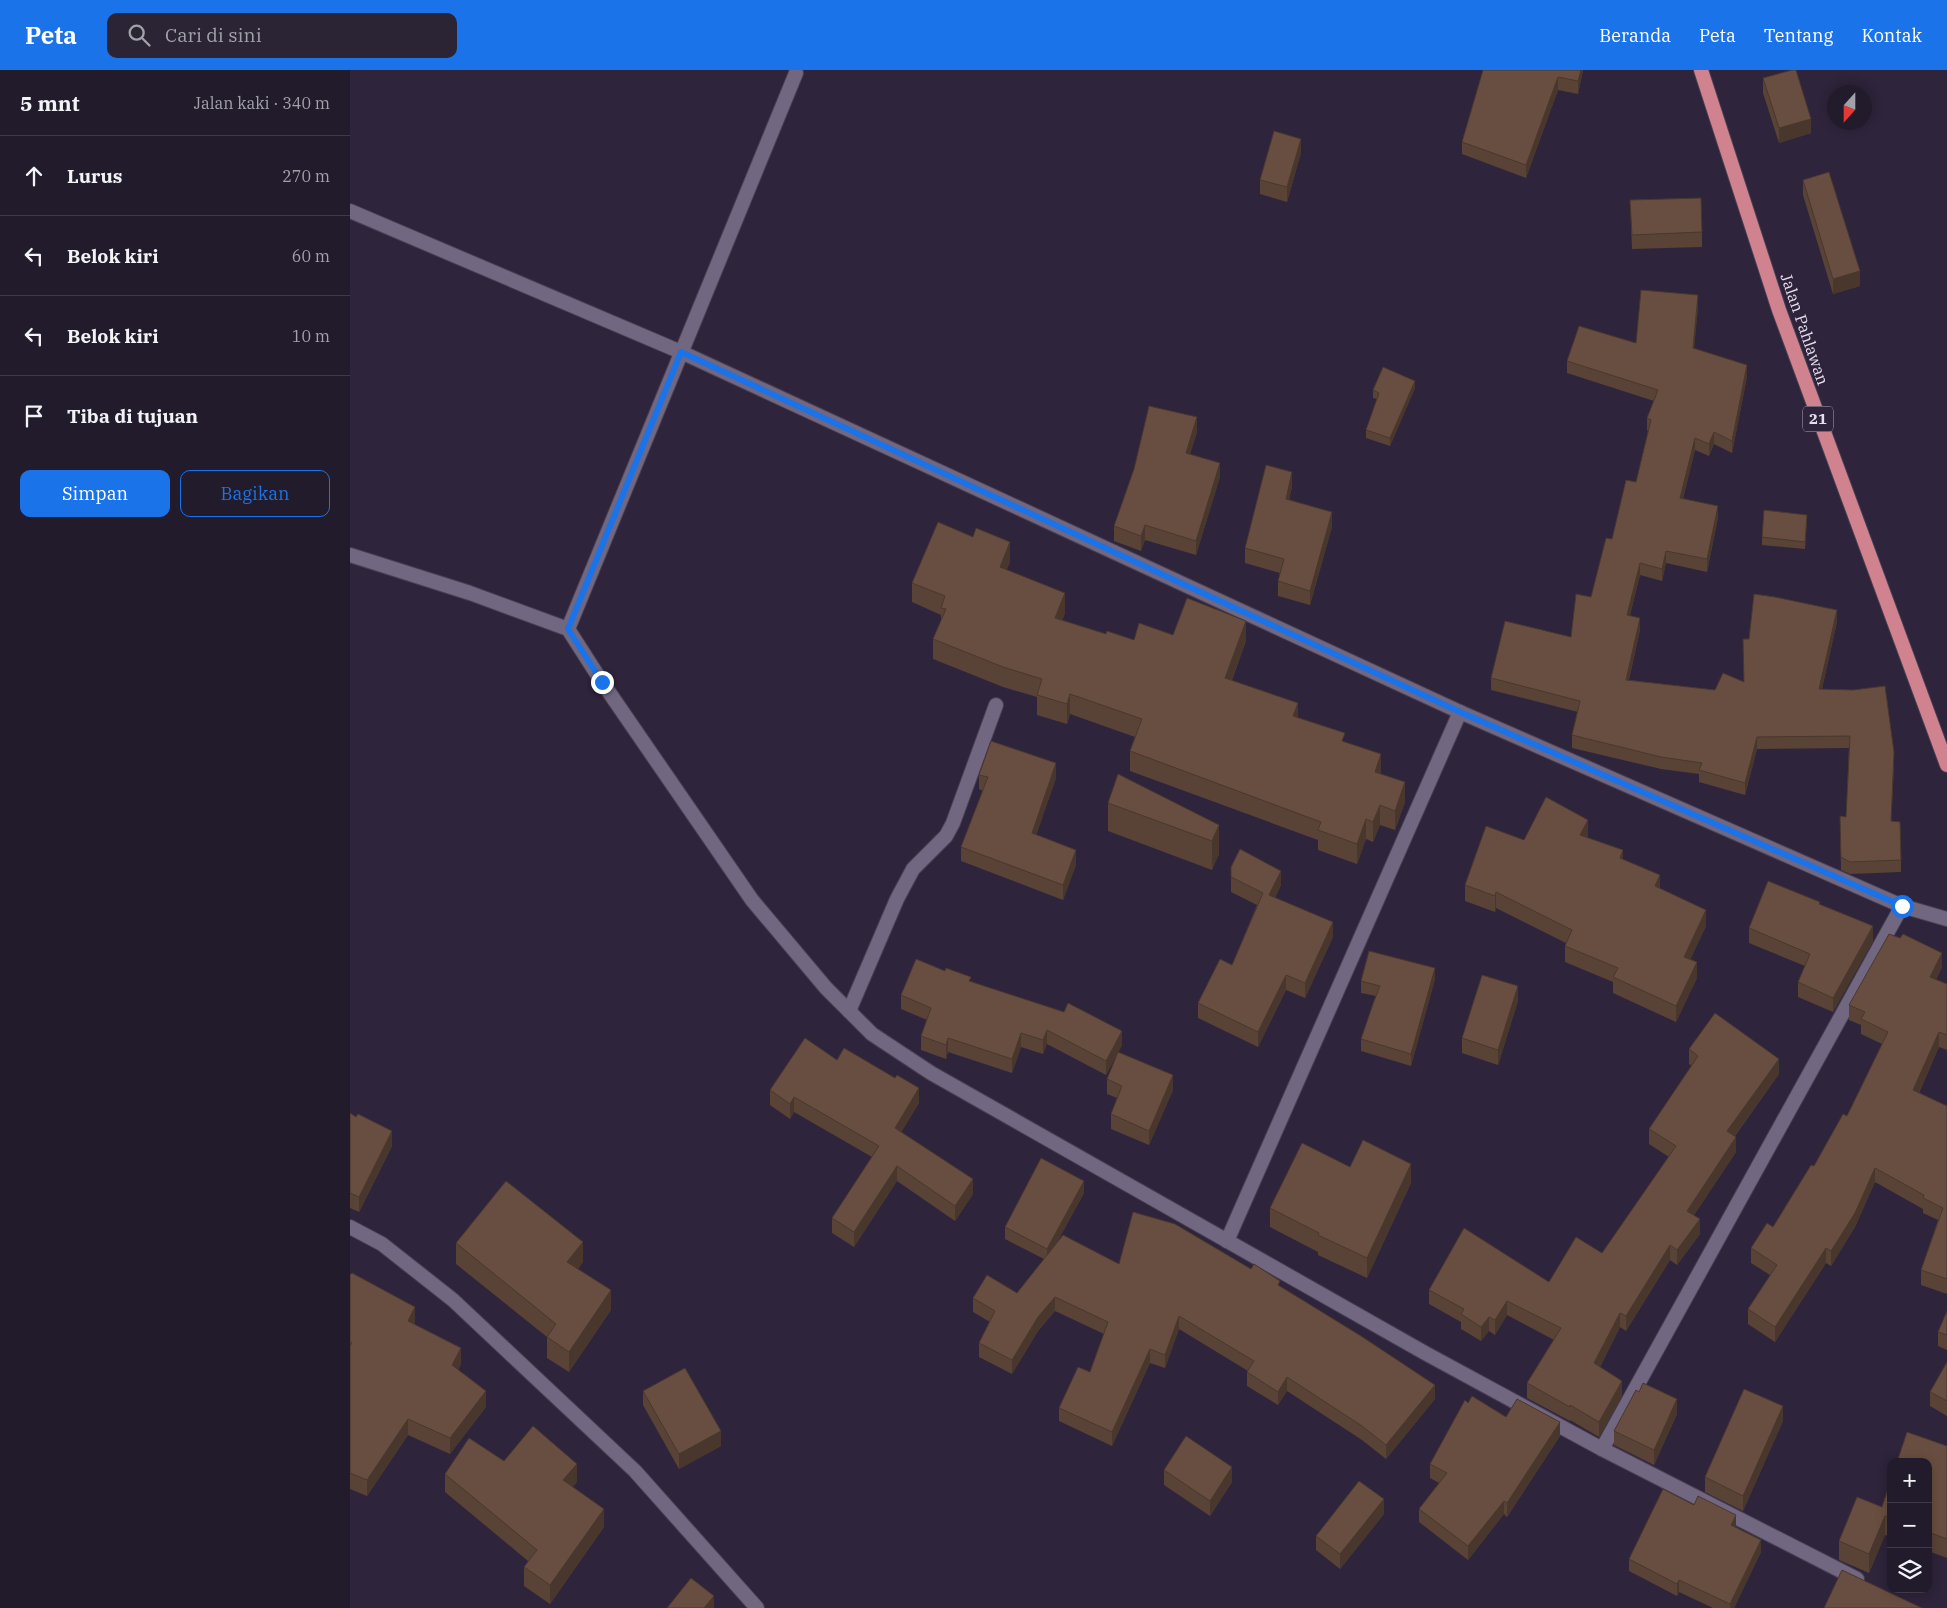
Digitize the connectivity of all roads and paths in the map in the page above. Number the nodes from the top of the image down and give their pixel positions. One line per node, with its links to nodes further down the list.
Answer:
1 (1701, 70): 9 (highway, Jalan Pahlawan / 21)
2 (796, 73): 4 (street)
3 (350, 211): 4 (street)
4 (681, 352): 6 (street); 8 (street)
5 (350, 555): 6 (street)
6 (568, 629): 12 (street)
7 (996, 705): 12 (street)
8 (1460, 712): 10 (street); 14 (street)
9 (1947, 765)
10 (1902, 906): 11 (street); 15 (street)
11 (1947, 919)
12 (850, 1011): 14 (street)
13 (350, 1227): 17 (street)
14 (1227, 1241): 15 (street)
15 (1602, 1449): 16 (street)
16 (1869, 1586)
17 (757, 1608)

